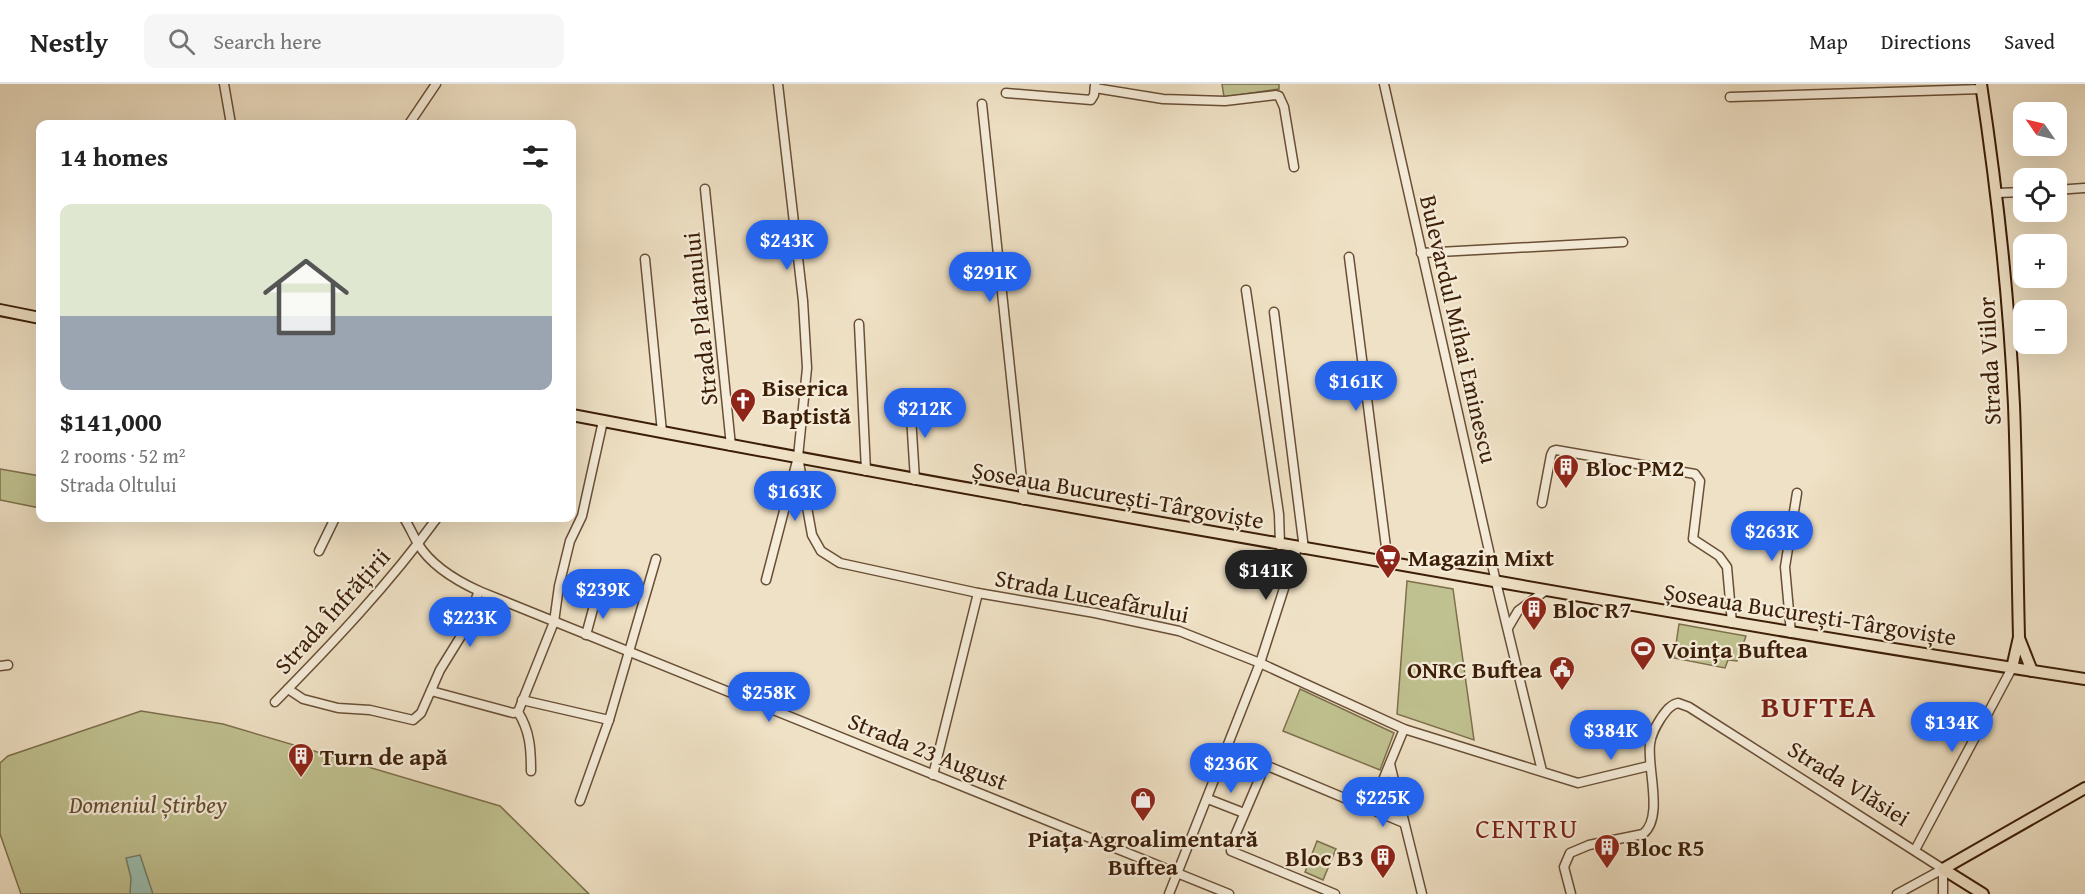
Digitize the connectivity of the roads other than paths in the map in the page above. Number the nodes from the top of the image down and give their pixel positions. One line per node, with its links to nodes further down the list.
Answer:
1 (224, 84): 10 (street)
2 (436, 84): 11 (street)
3 (778, 84): 32 (street)
4 (1384, 84): 19 (street, Bulevardul Mihai Eminescu)
5 (1095, 86): 7 (street); 12 (street)
6 (1981, 87): 8 (street); 17 (main road, Strada Viilor)
7 (1006, 93)
8 (1730, 97)
9 (982, 104): 36 (street)
10 (230, 120)
11 (412, 120)
12 (1294, 168)
13 (2084, 188): 15 (street)
14 (705, 189): 31 (street, Strada Platanului)
15 (2067, 189)
16 (2013, 192): 17 (street)
17 (1997, 193): 58 (main road, Strada Viilor)
18 (1623, 242): 19 (street)
19 (1422, 253): 48 (street, Bulevardul Mihai Eminescu)
20 (1349, 257): 46 (street)
21 (645, 259): 30 (street)
22 (1246, 290): 42 (street)
23 (0, 310): 25 (main road)
24 (1274, 312): 43 (street)
25 (36, 317)
26 (859, 324): 33 (street)
27 (910, 400): 34 (street)
28 (576, 416): 29 (main road, Șoseaua București-Târgoviște)
29 (603, 421): 30 (main road, Șoseaua București-Târgoviște); 53 (street)
30 (662, 432): 31 (main road, Șoseaua București-Târgoviște)
31 (731, 446): 32 (main road, Șoseaua București-Târgoviște)
32 (798, 457): 33 (main road, Șoseaua București-Târgoviște); 47 (street); 51 (street, Strada Luceafărului)
33 (866, 471): 34 (main road, Șoseaua București-Târgoviște)
34 (915, 480): 36 (main road, Șoseaua București-Târgoviște)
35 (1797, 493): 56 (street)
36 (1024, 500): 42 (main road, Șoseaua București-Târgoviște)
37 (1542, 503): 54 (street)
38 (333, 522): 44 (street)
39 (406, 522): 41 (street, Strada 23 August)
40 (434, 522): 41 (street, Strada Înfrățirii)
41 (418, 544): 49 (street, Strada 23 August); 64 (street, Strada Înfrățirii)
42 (1280, 545): 43 (main road, Șoseaua București-Târgoviște)
43 (1300, 548): 46 (main road, Șoseaua București-Târgoviște); 60 (street)
44 (320, 551)
45 (656, 559): 59 (street)
46 (1388, 563): 48 (main road, Șoseaua București-Târgoviște)
47 (766, 580)
48 (1496, 582): 50 (main road, Șoseaua București-Târgoviște); 55 (street, Bulevardul Mihai Eminescu)
49 (479, 591): 53 (street, Strada 23 August); 65 (street)
50 (1545, 591): 54 (main road, Șoseaua București-Târgoviște); 55 (street)
51 (978, 593): 60 (street, Strada Luceafărului); 75 (street)
52 (596, 598): 57 (street)
53 (554, 622): 57 (street, Strada 23 August); 66 (street)
54 (1732, 623): 56 (main road, Șoseaua București-Târgoviște)
55 (1508, 628): 74 (street, Bulevardul Mihai Eminescu)
56 (1791, 633): 61 (main road, Șoseaua București-Târgoviște)
57 (586, 635): 59 (street, Strada 23 August)
58 (2019, 637): 61 (main road, Strada Viilor); 62 (main road, Strada Viilor)
59 (630, 652): 69 (street); 75 (street, Strada 23 August)
60 (1260, 663): 70 (street, Strada Luceafărului); 77 (street)
61 (2012, 668): 62 (main road, Șoseaua București-Târgoviște); 82 (street, Strada Viilor)
62 (2032, 671): 63 (main road, Șoseaua București-Târgoviște)
63 (2085, 679)
64 (288, 689): 65 (street); 67 (street, Strada Înfrățirii)
65 (430, 691): 68 (street)
66 (522, 700): 68 (street); 69 (street)
67 (275, 702)
68 (518, 712): 73 (street)
69 (609, 720): 78 (street)
70 (1404, 729): 71 (street); 74 (street, Strada Luceafărului)
71 (1390, 764): 79 (street); 81 (street)
72 (1649, 766): 74 (street, Strada Luceafărului); 82 (street, Strada Vlăsiei); 89 (street, Strada Vlăsiei)
73 (531, 771)
74 (1542, 771)
75 (933, 775): 84 (street, Strada 23 August)
76 (2085, 788): 83 (main road)
77 (1208, 799): 80 (street); 84 (street)
78 (580, 801)
79 (1371, 810): 80 (street); 81 (street)
80 (1244, 813): 87 (street)
81 (1404, 823): 88 (street)
82 (1915, 850): 83 (street, Strada Vlăsiei)
83 (1943, 869): 90 (street); 91 (street); 92 (main road, Strada Vlăsiei)
84 (1178, 873): 85 (street); 86 (street, Strada 23 August)
85 (1169, 894)
86 (1229, 894)
87 (1335, 894)
88 (1422, 894)
89 (1571, 894)
90 (1898, 894)
91 (1943, 894)
92 (1983, 894)

